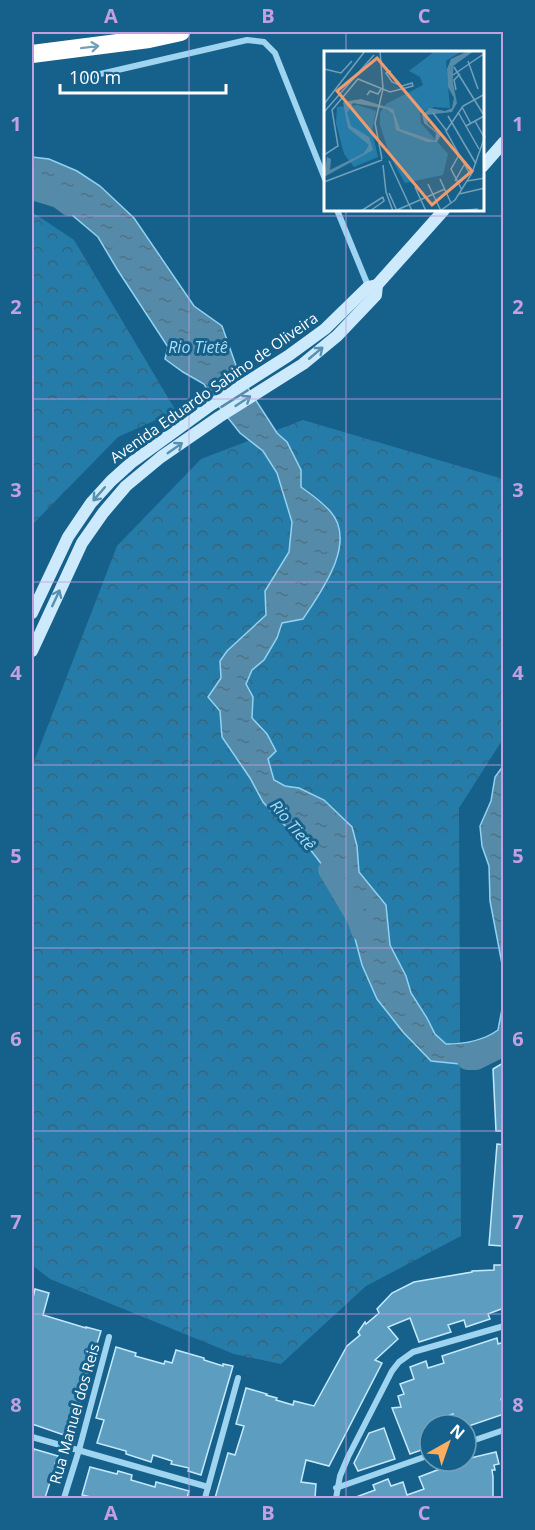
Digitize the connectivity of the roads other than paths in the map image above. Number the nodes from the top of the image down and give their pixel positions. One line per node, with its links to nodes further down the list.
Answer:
1 (182, 32): 2 (highway, one-way to 1)
2 (32, 54)
3 (83, 78): 6 (street)
4 (504, 142): 5 (main road)
5 (484, 166)
6 (324, 177)
7 (338, 212): 9 (street)
8 (442, 212): 9 (main road)
9 (374, 289): 10 (main road, Avenida Eduardo Sabino de Oliveira, one-way to 10); 11 (main road, Avenida Eduardo Sabino de Oliveira, one-way to 9)
10 (32, 613)
11 (32, 651)
12 (504, 1326): 21 (street)
13 (109, 1336): 18 (street, Rua Manuel dos Reis)
14 (238, 1378): 20 (street)
15 (504, 1430): 17 (street)
16 (32, 1437): 18 (street)
17 (478, 1439)
18 (79, 1450): 20 (street); 22 (street, Rua Manuel dos Reis)
19 (418, 1459): 21 (street)
20 (208, 1487): 23 (street)
21 (336, 1488): 24 (street)
22 (64, 1498)
23 (205, 1498)
24 (336, 1498)

